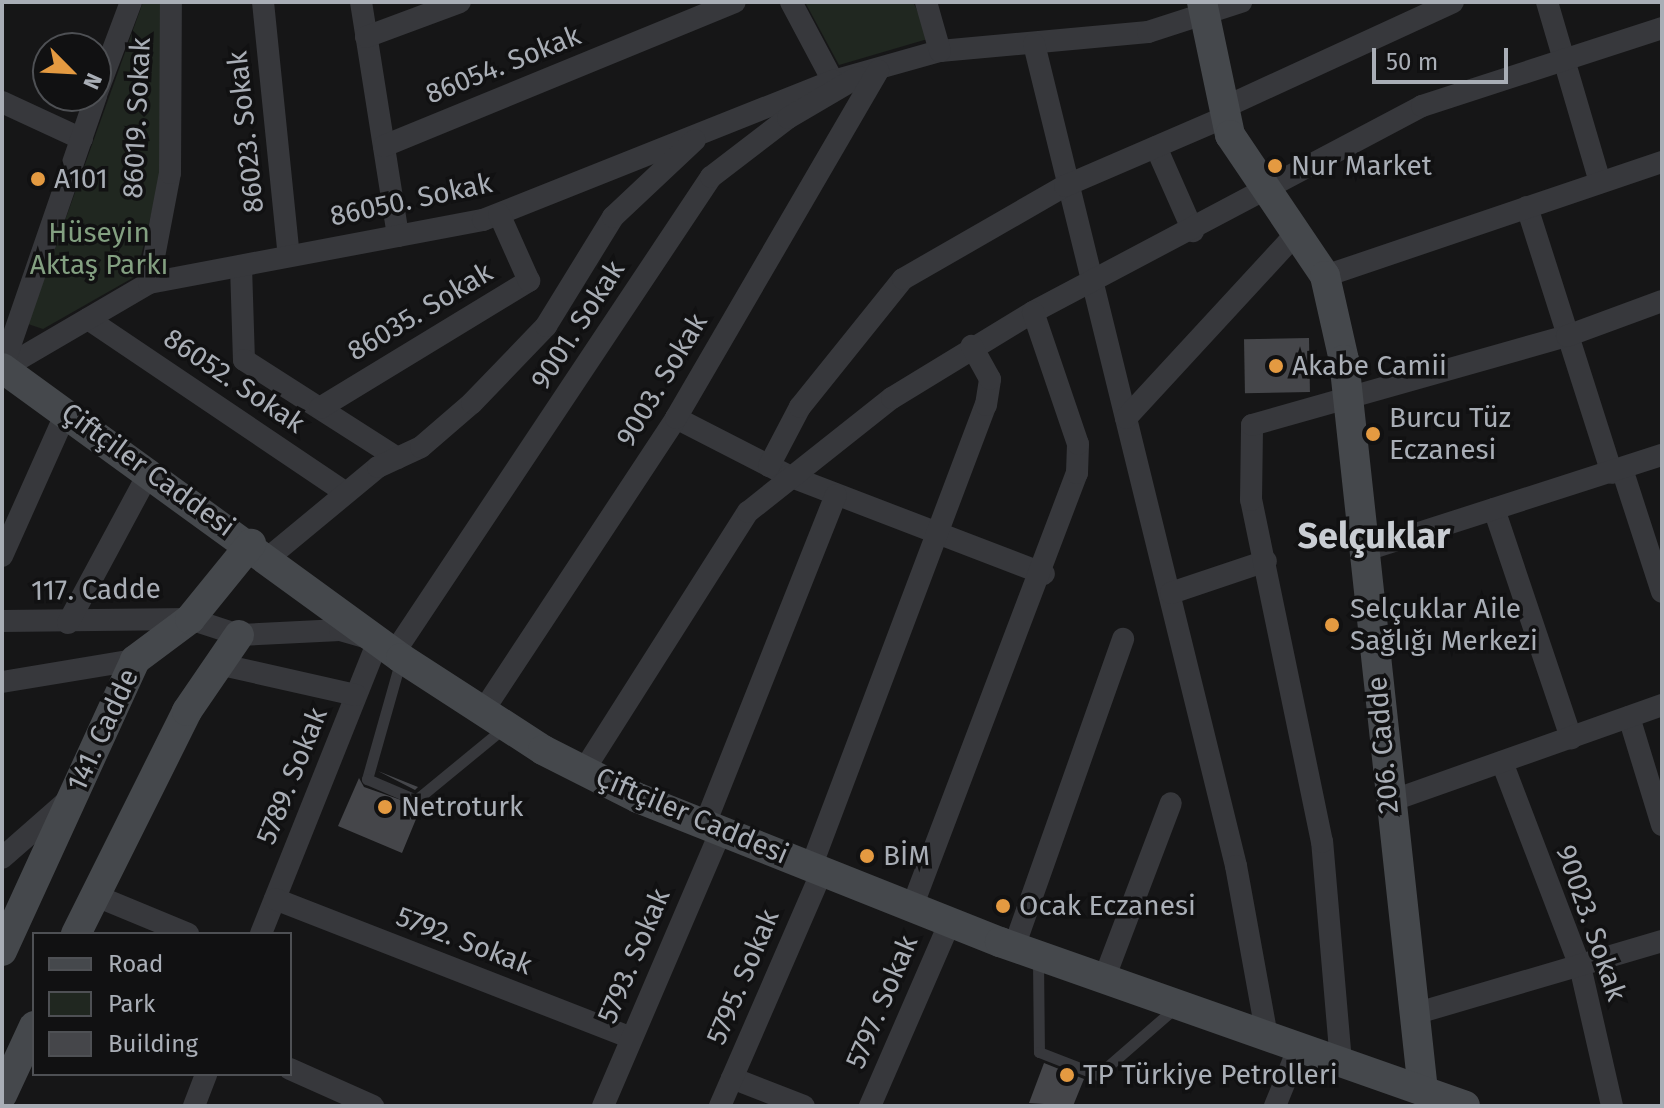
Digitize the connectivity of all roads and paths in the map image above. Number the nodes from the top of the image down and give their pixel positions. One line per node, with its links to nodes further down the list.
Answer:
1 (131, 2): 17 (street, 86019. Sokak)
2 (171, 2): 41 (street, 86019. Sokak)
3 (263, 2): 37 (street, 86023. Sokak)
4 (361, 2): 14 (street)
5 (460, 2): 14 (street)
6 (735, 2): 26 (street, 86054. Sokak)
7 (791, 2): 20 (street)
8 (926, 2): 16 (street)
9 (1241, 2): 12 (street)
10 (1453, 2): 23 (street)
11 (1547, 2): 18 (street)
12 (1203, 9): 15 (street); 23 (street, 206. Cadde)
13 (1662, 28): 18 (street)
14 (366, 37): 26 (street)
15 (1034, 44): 16 (street); 30 (street)
16 (940, 51): 19 (street)
17 (112, 53)
18 (1567, 54): 29 (street); 31 (street)
19 (868, 74): 20 (street, 86050. Sokak); 51 (street, 9003. Sokak); 75 (street, 9001. Sokak)
20 (833, 81): 24 (street, 86050. Sokak)
21 (2, 102): 25 (street)
22 (91, 112): 25 (street, 86019. Sokak)
23 (1224, 113): 27 (street); 31 (street, 206. Cadde)
24 (707, 128): 33 (street, 86050. Sokak); 54 (street)
25 (82, 139): 47 (street, 86019. Sokak)
26 (384, 146): 36 (street)
27 (1156, 147): 30 (street); 34 (street)
28 (1662, 162): 29 (street)
29 (1600, 182): 32 (street)
30 (1065, 186): 40 (street); 55 (street)
31 (1266, 193): 34 (street); 35 (street, 206. Cadde)
32 (1527, 207): 39 (street); 45 (street)
33 (499, 214): 36 (street, 86050. Sokak); 49 (street, 86035. Sokak)
34 (1193, 231): 40 (street)
35 (1295, 235): 39 (street, 206. Cadde); 52 (street)
36 (398, 236): 37 (street, 86050. Sokak)
37 (289, 256): 38 (street, 86050. Sokak)
38 (241, 266): 41 (street, 86050. Sokak); 49 (street)
39 (1325, 276): 48 (street, 206. Cadde)
40 (1092, 282): 43 (street); 52 (street)
41 (149, 283): 44 (street, 86050. Sokak)
42 (1662, 301): 45 (street)
43 (1033, 312): 46 (street); 67 (street)
44 (88, 319): 47 (street, 86050. Sokak); 59 (street, 86052. Sokak)
45 (1567, 336): 48 (street); 57 (street)
46 (972, 346): 58 (street); 62 (street, 5795. Sokak)
47 (2, 368): 50 (street, Çiftçiler Caddesi)
48 (1346, 401): 63 (street, 206. Cadde); 66 (street)
49 (320, 408): 54 (street)
50 (67, 411): 56 (street, Çiftçiler Caddesi); 65 (street)
51 (676, 418): 55 (street); 82 (street, 9003. Sokak)
52 (1126, 418): 69 (street)
53 (1662, 455): 57 (street)
54 (397, 458): 59 (street)
55 (769, 466): 58 (street)
56 (150, 471): 64 (street, Çiftçiler Caddesi); 72 (street)
57 (1617, 471): 61 (street); 68 (street)
58 (789, 476): 60 (street); 85 (street)
59 (346, 493): 64 (street)
60 (836, 495): 62 (street); 90 (street, 5793. Sokak)
61 (1494, 509): 63 (street); 83 (street)
62 (940, 536): 67 (street); 92 (street, 5795. Sokak)
63 (1369, 549): 87 (street, 206. Cadde)
64 (260, 551): 70 (street, 141. Cadde); 75 (street, Çiftçiler Caddesi)
65 (2, 556)
66 (1266, 561): 69 (street); 111 (street)
67 (1044, 574): 95 (street)
68 (1662, 592)
69 (1171, 593): 108 (street)
70 (190, 619): 72 (street, 117. Cadde); 73 (street, 117. Cadde); 76 (street, 141. Cadde)
71 (2, 621): 72 (street, 117. Cadde)
72 (68, 623)
73 (239, 635): 75 (street); 77 (street)
74 (1123, 639): 102 (street)
75 (391, 651): 79 (street, 5789. Sokak); 82 (street, Çiftçiler Caddesi); 82 (lane)
76 (135, 660): 78 (street); 86 (street, 141. Cadde)
77 (218, 664): 79 (street); 93 (street)
78 (2, 682)
79 (356, 695): 94 (street, 5789. Sokak)
80 (1662, 705): 81 (street)
81 (1629, 717): 83 (street); 89 (street)
82 (495, 719): 85 (street, Çiftçiler Caddesi)
83 (1571, 738): 84 (street)
84 (1502, 762): 87 (street); 103 (street, 90023. Sokak)
85 (584, 770): 90 (street, Çiftçiler Caddesi)
86 (71, 798): 91 (street); 101 (street, 141. Cadde)
87 (1388, 802): 106 (street, 206. Cadde)
88 (1171, 803): 104 (street)
89 (1662, 825)
90 (713, 828): 92 (street, Çiftçiler Caddesi); 109 (street, 5793. Sokak)
91 (2, 858)
92 (816, 869): 95 (street, Çiftçiler Caddesi); 114 (street, 5795. Sokak)
93 (94, 895): 97 (street); 98 (street)
94 (275, 899): 99 (street, 5789. Sokak); 109 (street, 5792. Sokak)
95 (912, 907): 96 (street, Çiftçiler Caddesi)
96 (950, 922): 102 (street, Çiftçiler Caddesi); 123 (street, 5797. Sokak)
97 (77, 932)
98 (183, 932)
99 (262, 932)
100 (1662, 941): 103 (street)
101 (2, 951)
102 (1026, 951): 104 (street, Çiftçiler Caddesi); 105 (lane)
103 (1580, 966): 106 (street); 125 (street, 90023. Sokak)
104 (1104, 979): 105 (street, Çiftçiler Caddesi)
105 (1178, 1005): 108 (street, Çiftçiler Caddesi)
106 (1414, 1014): 117 (street, 206. Cadde)
107 (32, 1030): 115 (street)
108 (1267, 1036): 110 (street, Çiftçiler Caddesi)
109 (631, 1038): 120 (street, 5793. Sokak)
110 (1299, 1047): 111 (street, Çiftçiler Caddesi); 124 (street)
111 (1341, 1062): 117 (street, Çiftçiler Caddesi)
112 (292, 1070): 116 (street)
113 (205, 1076): 118 (street)
114 (732, 1078): 121 (street, 5795. Sokak); 122 (street)
115 (2, 1095)
116 (337, 1098): 119 (street)
117 (1444, 1101)
118 (194, 1106)
119 (373, 1106)
120 (603, 1106)
121 (720, 1106)
122 (804, 1106)
123 (870, 1106)
124 (1275, 1106)
125 (1612, 1106)

